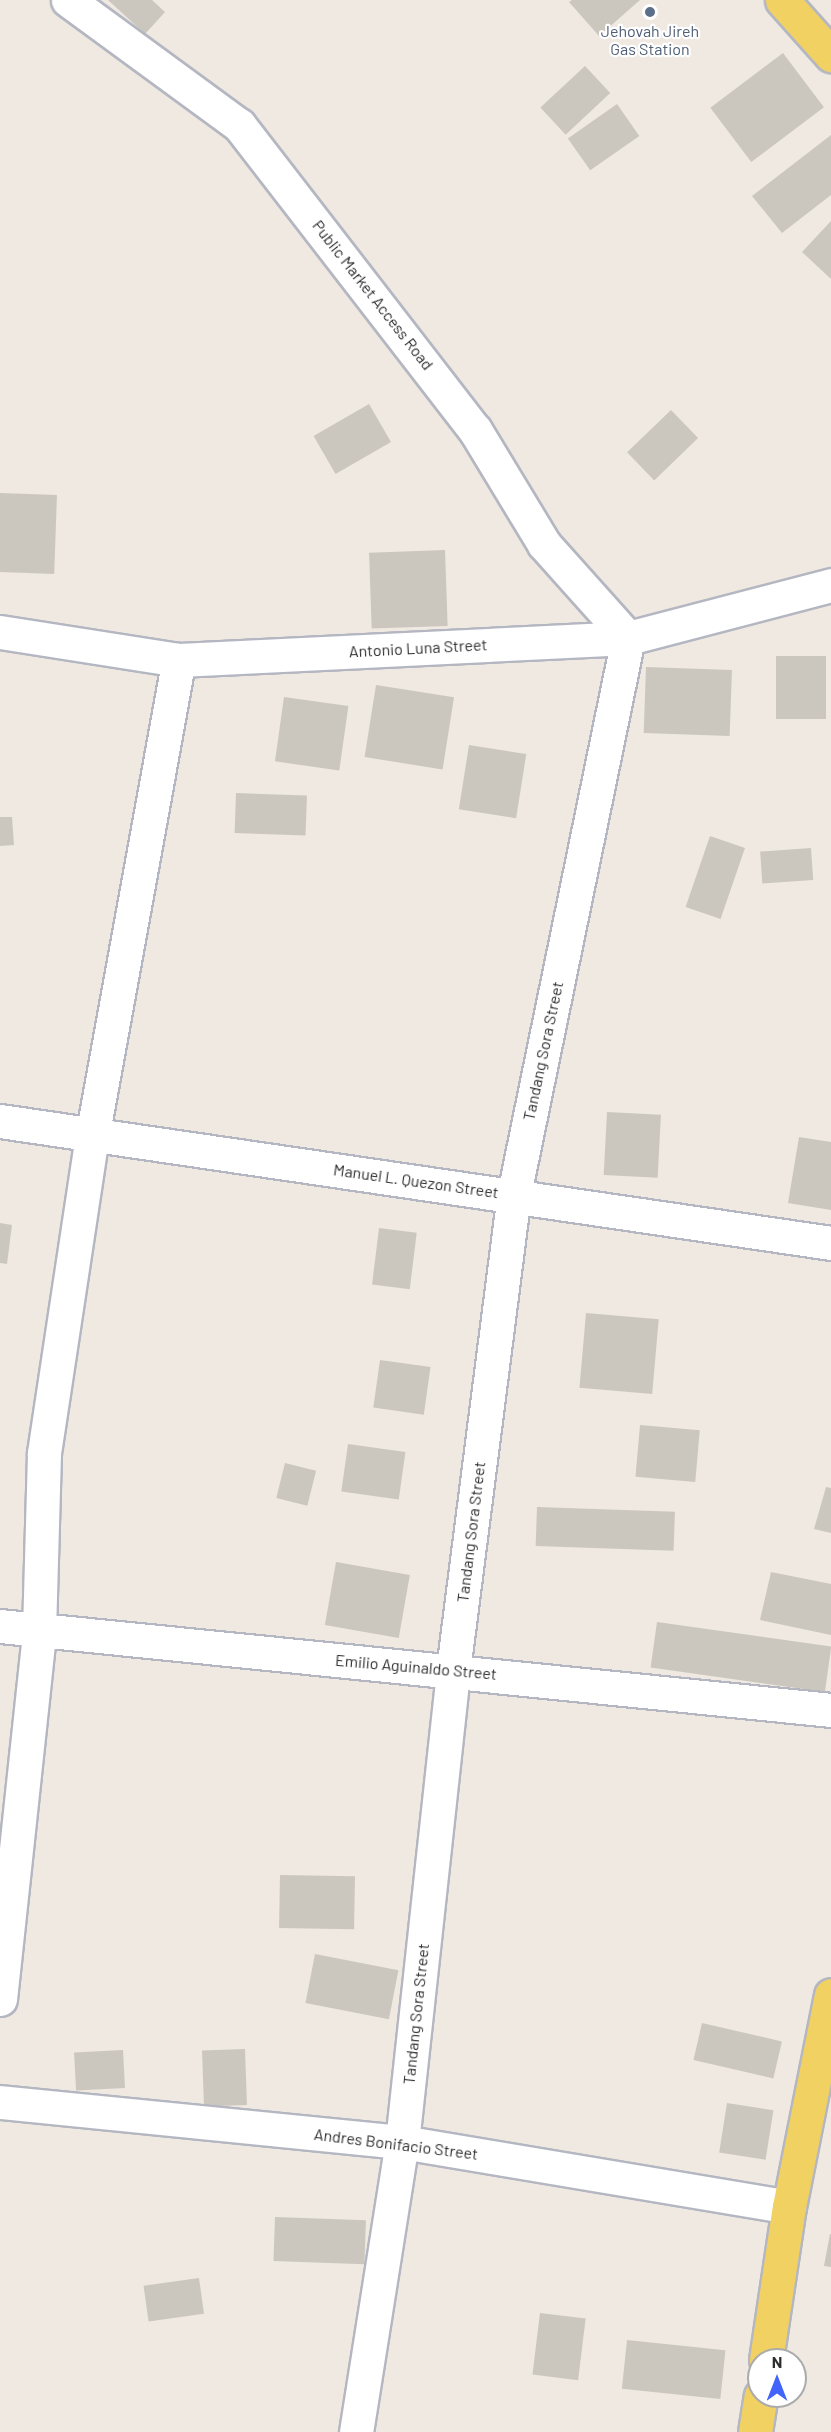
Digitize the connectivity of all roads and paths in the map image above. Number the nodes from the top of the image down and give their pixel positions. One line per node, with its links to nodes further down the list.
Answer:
1 (68, 0): 6 (street, Public Market Access Road)
2 (786, 1): 3 (main road)
3 (831, 55)
4 (831, 585): 6 (street, Antonio Luna Street)
5 (0, 632): 7 (street, Antonio Luna Street)
6 (628, 638): 7 (street, Antonio Luna Street); 10 (street, Tandang Sora Street)
7 (179, 660): 9 (street)
8 (0, 1120): 9 (street, Manuel L. Quezon Street)
9 (93, 1137): 10 (street, Manuel L. Quezon Street); 13 (street)
10 (514, 1194): 11 (street, Manuel L. Quezon Street); 14 (street, Tandang Sora Street)
11 (831, 1243)
12 (0, 1626): 13 (street, Emilio Aguinaldo Street)
13 (39, 1632): 14 (street, Emilio Aguinaldo Street); 17 (street)
14 (453, 1670): 15 (street, Emilio Aguinaldo Street); 20 (street, Tandang Sora Street)
15 (831, 1710)
16 (831, 1995): 18 (main road)
17 (0, 1999)
18 (825, 2058): 21 (main road)
19 (0, 2102): 20 (street, Andres Bonifacio Street)
20 (402, 2142): 21 (street, Andres Bonifacio Street); 24 (street, Tandang Sora Street)
21 (789, 2207): 22 (main road)
22 (768, 2348)
23 (758, 2408): 25 (main road)
24 (356, 2432)
25 (755, 2432)

